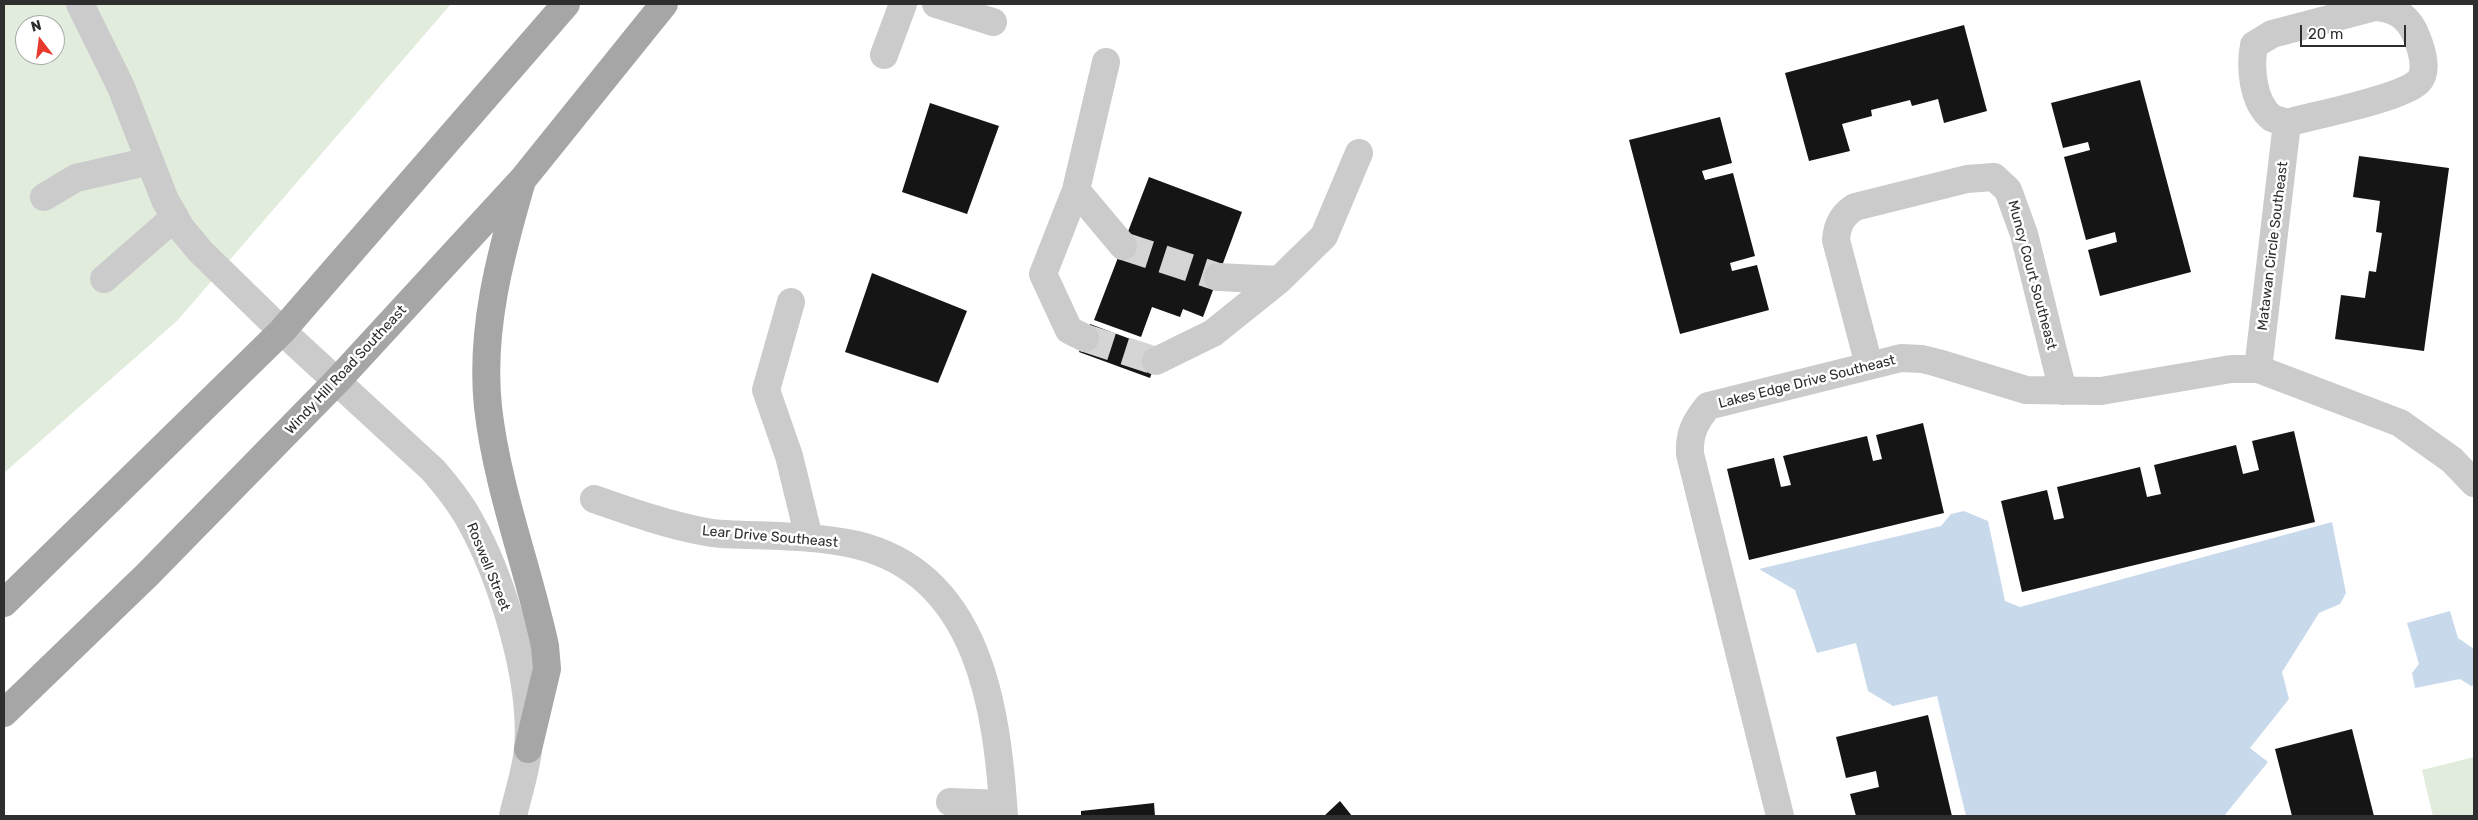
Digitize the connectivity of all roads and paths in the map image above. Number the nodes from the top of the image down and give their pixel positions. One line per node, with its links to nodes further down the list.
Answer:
1 (80, 4): 11 (street, Roswell Street)
2 (566, 4): 21 (main road)
3 (664, 4): 12 (main road, Windy Hill Road Southeast)
4 (903, 4): 7 (street)
5 (936, 4): 6 (street)
6 (993, 22)
7 (884, 55)
8 (1106, 62): 13 (street)
9 (2287, 123): 9 (street); 25 (street, Matawan Circle Southeast)
10 (1359, 153): 19 (street)
11 (150, 161): 14 (street); 15 (street, Roswell Street)
12 (523, 179): 26 (main road, Windy Hill Road Southeast); 33 (main road)
13 (1076, 190): 16 (street); 22 (street)
14 (44, 197)
15 (175, 217): 18 (street); 21 (street, Roswell Street)
16 (1122, 246)
17 (1218, 276): 19 (street)
18 (104, 279)
19 (1279, 280): 23 (street)
20 (791, 302): 30 (street)
21 (282, 331): 26 (street, Roswell Street); 31 (main road)
22 (1084, 338)
23 (1156, 361)
24 (1869, 365): 27 (street, Lakes Edge Drive Southeast); 27 (street, Muncy Court Southeast); 37 (street, Lakes Edge Drive Southeast)
25 (2258, 369): 27 (street, Lakes Edge Drive Southeast); 28 (street, Lakes Edge Drive Southeast)
26 (336, 382): 32 (main road, Windy Hill Road Southeast); 33 (street, Roswell Street)
27 (2063, 391)
28 (2474, 483)
29 (594, 499): 30 (street, Lear Drive Southeast)
30 (809, 538): 35 (street, Lear Drive Southeast)
31 (4, 603)
32 (4, 713)
33 (528, 749): 36 (street, Roswell Street)
34 (950, 802): 35 (street)
35 (1004, 810)
36 (513, 816)
37 (1780, 816)

